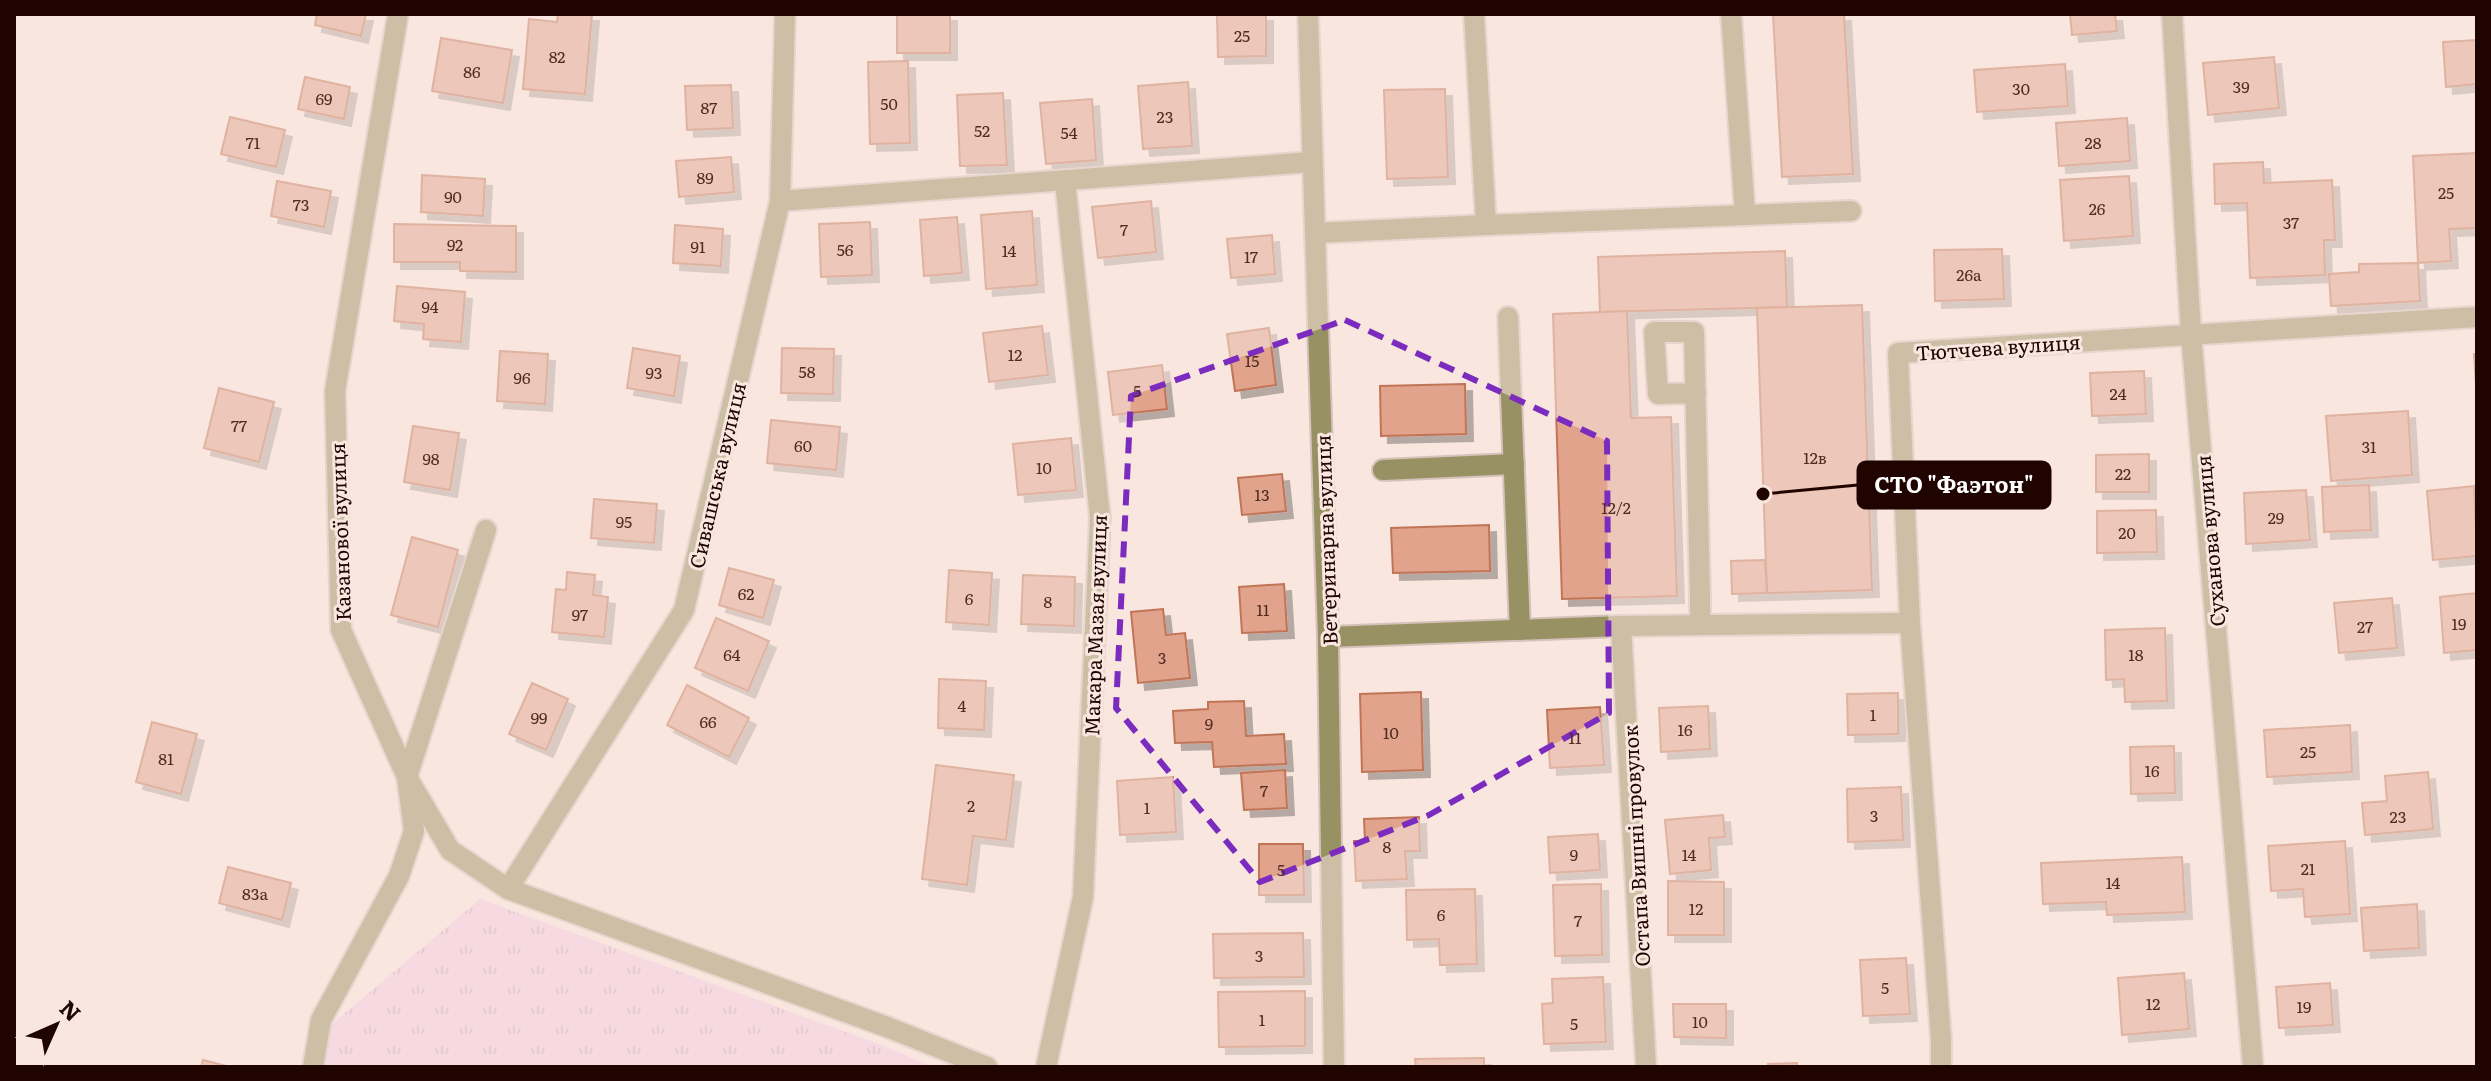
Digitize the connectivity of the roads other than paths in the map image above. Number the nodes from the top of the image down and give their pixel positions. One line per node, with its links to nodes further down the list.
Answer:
1 (398, 14): 26 (street, Казанової вулиця)
2 (785, 14): 9 (street, Сивашська вулиця)
3 (1308, 14): 7 (street, Ветеринарна вулиця)
4 (1474, 14): 12 (street)
5 (1731, 14): 11 (street)
6 (2172, 14): 16 (street, Суханова вулиця)
7 (1312, 162): 8 (street); 13 (street, Ветеринарна вулиця)
8 (1065, 181): 9 (street); 30 (street, Макара Мазая вулиця)
9 (780, 201): 27 (street, Сивашська вулиця)
10 (1851, 211): 11 (street)
11 (1745, 215): 12 (street)
12 (1486, 225): 13 (street)
13 (1315, 233): 25 (street, Ветеринарна вулиця)
14 (1508, 317): 18 (street)
15 (2477, 317): 16 (street, Тютчева вулиця)
16 (2191, 333): 21 (street, Тютчева вулиця); 34 (street, Суханова вулиця)
17 (1696, 393): 22 (street)
18 (1514, 464): 19 (street); 24 (street)
19 (1383, 470)
20 (486, 530): 26 (street)
21 (1910, 623): 22 (street); 33 (street, Тютчева вулиця)
22 (1700, 625): 23 (street)
23 (1621, 626): 24 (street); 32 (street, Остапа Вишні провулок)
24 (1520, 630): 25 (street)
25 (1328, 637): 31 (street, Ветеринарна вулиця)
26 (407, 777): 27 (street); 28 (street, Казанової вулиця)
27 (508, 889): 29 (street)
28 (313, 1067)
29 (987, 1067)
30 (1046, 1067)
31 (1334, 1067)
32 (1646, 1067)
33 (1941, 1067)
34 (2253, 1067)

